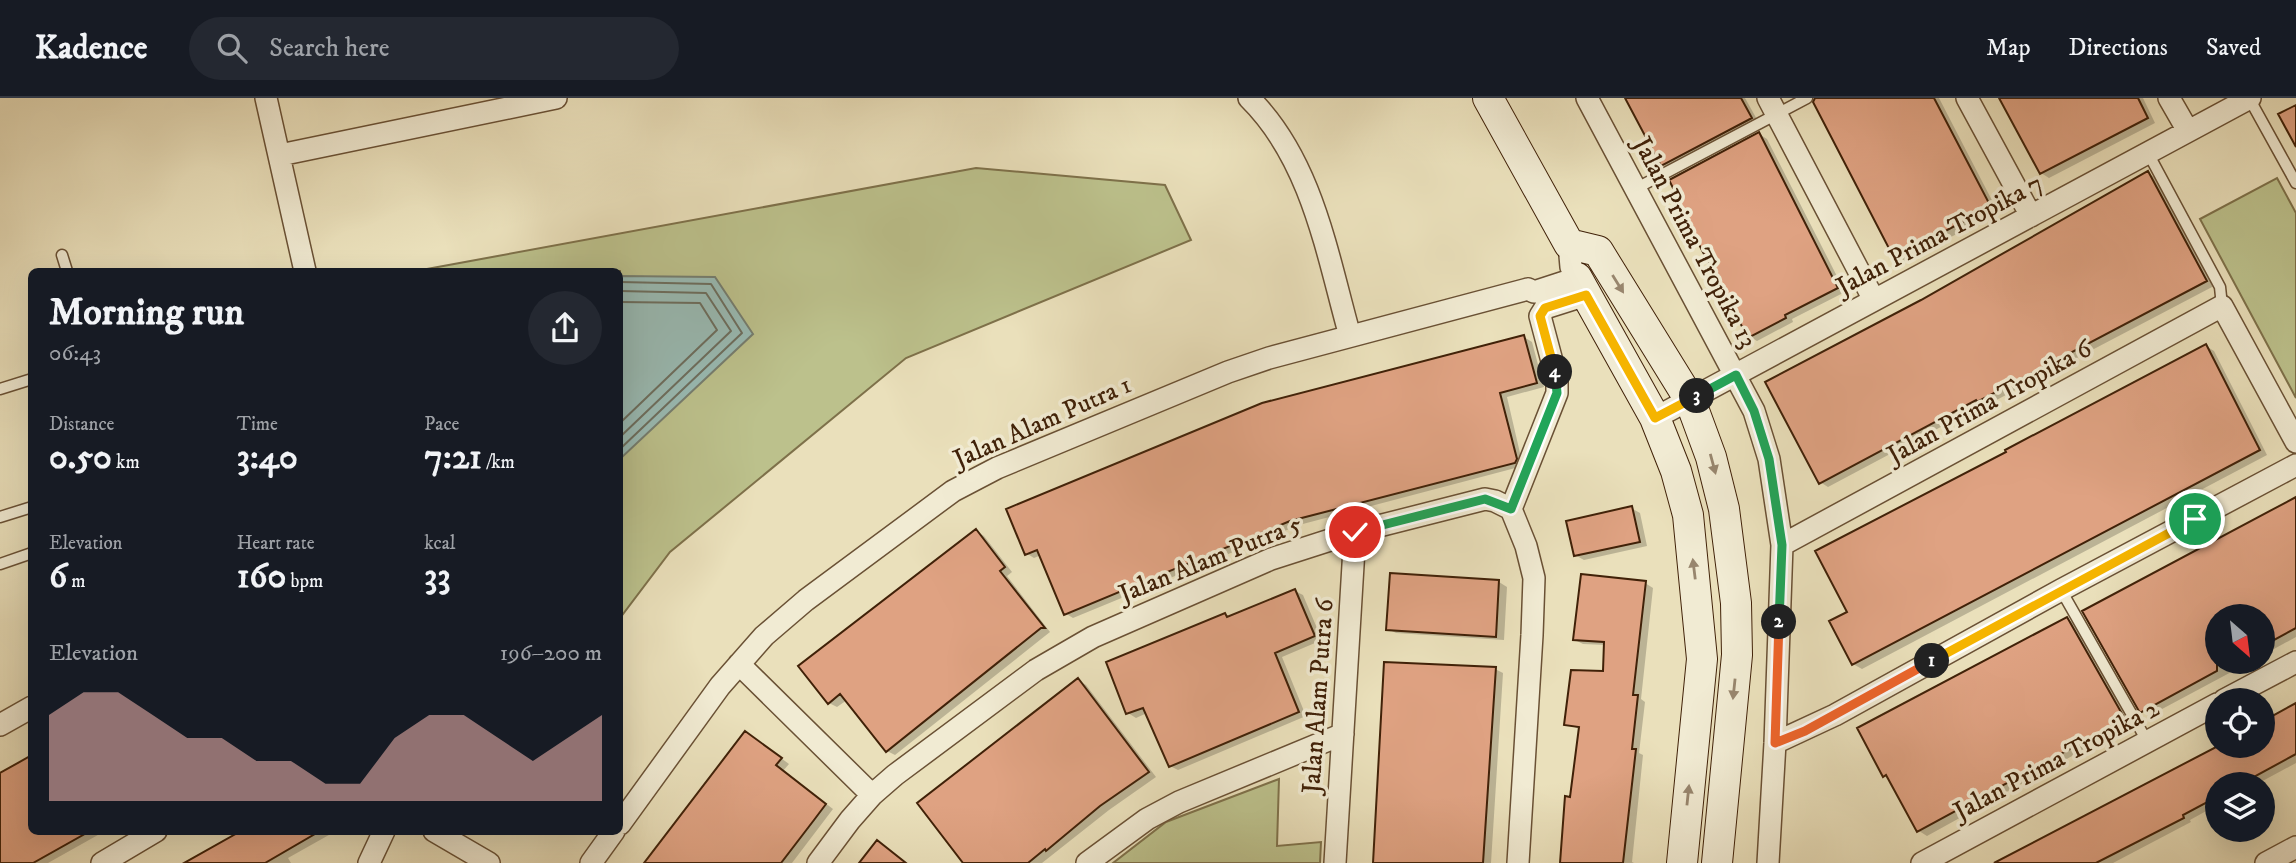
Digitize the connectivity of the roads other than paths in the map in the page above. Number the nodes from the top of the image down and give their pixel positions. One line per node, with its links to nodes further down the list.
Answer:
1 (266, 98): 13 (street)
2 (556, 98): 13 (street)
3 (1249, 98): 23 (street)
4 (1488, 98): 20 (street)
5 (1587, 98): 15 (street, Jalan Prima Tropika 13)
6 (1807, 98): 10 (lane)
7 (1967, 98): 16 (street)
8 (2169, 98): 11 (street)
9 (2249, 98): 11 (street, Jalan Prima Tropika 7); 14 (lane)
10 (1772, 106): 15 (lane); 21 (street)
11 (2188, 131): 12 (street, Jalan Prima Tropika 7)
12 (2148, 153): 16 (street, Jalan Prima Tropika 7); 22 (lane)
13 (280, 155): 19 (street)
14 (2296, 183)
15 (1635, 190): 24 (street, Jalan Prima Tropika 13)
16 (2031, 216): 21 (street, Jalan Prima Tropika 7)
17 (62, 255): 18 (lane)
18 (66, 268)
19 (304, 268)
20 (1576, 271): 23 (street, Jalan Alam Putra 1); 27 (street, one-way to 27); 28 (street); 32 (street)
21 (1874, 300): 24 (street, Jalan Prima Tropika 7)
22 (2222, 306): 29 (street); 35 (street, Jalan Prima Tropika 6)
23 (1350, 335): 40 (street, Jalan Alam Putra 1)
24 (1736, 375): 27 (street, Jalan Prima Tropika 7); 35 (street, Jalan Prima Tropika 13)
25 (28, 380): 26 (lane)
26 (0, 389)
27 (1690, 400): 28 (street, Jalan Prima Tropika 7); 64 (street, one-way to 64)
28 (1655, 418): 63 (street, one-way to 28)
29 (2296, 442)
30 (2296, 465): 38 (street)
31 (28, 508): 33 (lane)
32 (1511, 509): 34 (street, Jalan Alam Putra 5); 62 (street)
33 (0, 517)
34 (1355, 532): 45 (street, Jalan Alam Putra 6); 48 (street, Jalan Alam Putra 5)
35 (1782, 545): 47 (street, Jalan Prima Tropika 13)
36 (28, 554): 37 (lane)
37 (0, 564)
38 (2061, 590): 46 (lane); 47 (street)
39 (2296, 662): 41 (street)
40 (739, 664): 48 (street); 49 (street, Jalan Alam Putra 1)
41 (2247, 688)
42 (28, 709): 44 (street)
43 (2205, 710): 46 (street, Jalan Prima Tropika 2)
44 (0, 725)
45 (1343, 734): 60 (street); 61 (street, Jalan Alam Putra 6)
46 (2147, 741): 66 (street, Jalan Prima Tropika 2)
47 (1775, 743): 65 (street, Jalan Prima Tropika 13)
48 (872, 795): 59 (street, Jalan Alam Putra 5)
49 (623, 820)
50 (149, 835): 55 (street)
51 (382, 835): 56 (street)
52 (441, 835): 57 (street)
53 (611, 835): 58 (street)
54 (2296, 847): 67 (street)
55 (102, 863)
56 (369, 863)
57 (489, 863)
58 (592, 863)
59 (818, 863)
60 (1087, 863)
61 (1335, 863)
62 (1518, 863)
63 (1682, 863)
64 (1717, 863)
65 (1768, 863)
66 (1922, 863)
67 (2266, 863)

